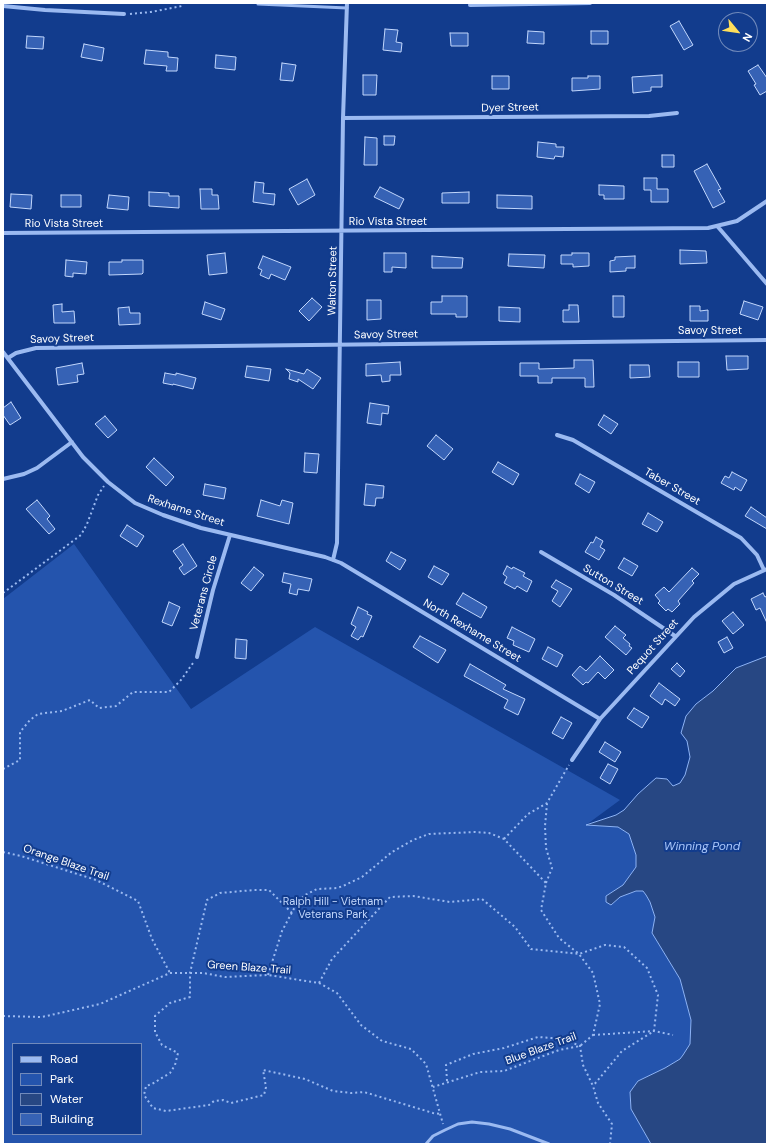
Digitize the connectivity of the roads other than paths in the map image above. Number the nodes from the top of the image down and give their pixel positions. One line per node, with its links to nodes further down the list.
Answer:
1 (590, 3): 4 (street)
2 (258, 4): 3 (lane)
3 (347, 5): 8 (street, Walton Street)
4 (470, 5)
5 (3, 6): 6 (street)
6 (124, 14)
7 (677, 113): 8 (street, Dyer Street)
8 (343, 118): 11 (street, Walton Street)
9 (767, 202): 10 (street, Rio Vista Street)
10 (718, 227): 11 (street, Rio Vista Street); 13 (street)
11 (342, 231): 12 (street, Rio Vista Street); 15 (street, Walton Street)
12 (3, 233)
13 (767, 284)
14 (767, 340): 15 (street, Savoy Street)
15 (341, 344): 17 (street, Savoy Street); 23 (street, Walton Street)
16 (3, 352): 17 (street, Rexhame Street)
17 (8, 358): 19 (street, Rexhame Street)
18 (557, 435): 24 (street, Taber Street)
19 (72, 442): 20 (street); 21 (street, Rexhame Street)
20 (3, 479)
21 (230, 535): 23 (street, Rexhame Street); 26 (street, Veterans Circle)
22 (541, 552): 25 (street, Sutton Street)
23 (333, 560): 27 (street, North Rexhame Street)
24 (765, 569): 25 (street, Pequot Street)
25 (675, 636): 27 (street, Pequot Street)
26 (197, 657)
27 (600, 719): 28 (street, Pequot Street)
28 (572, 760)
29 (426, 1144): 30 (lane)
30 (549, 1144)

